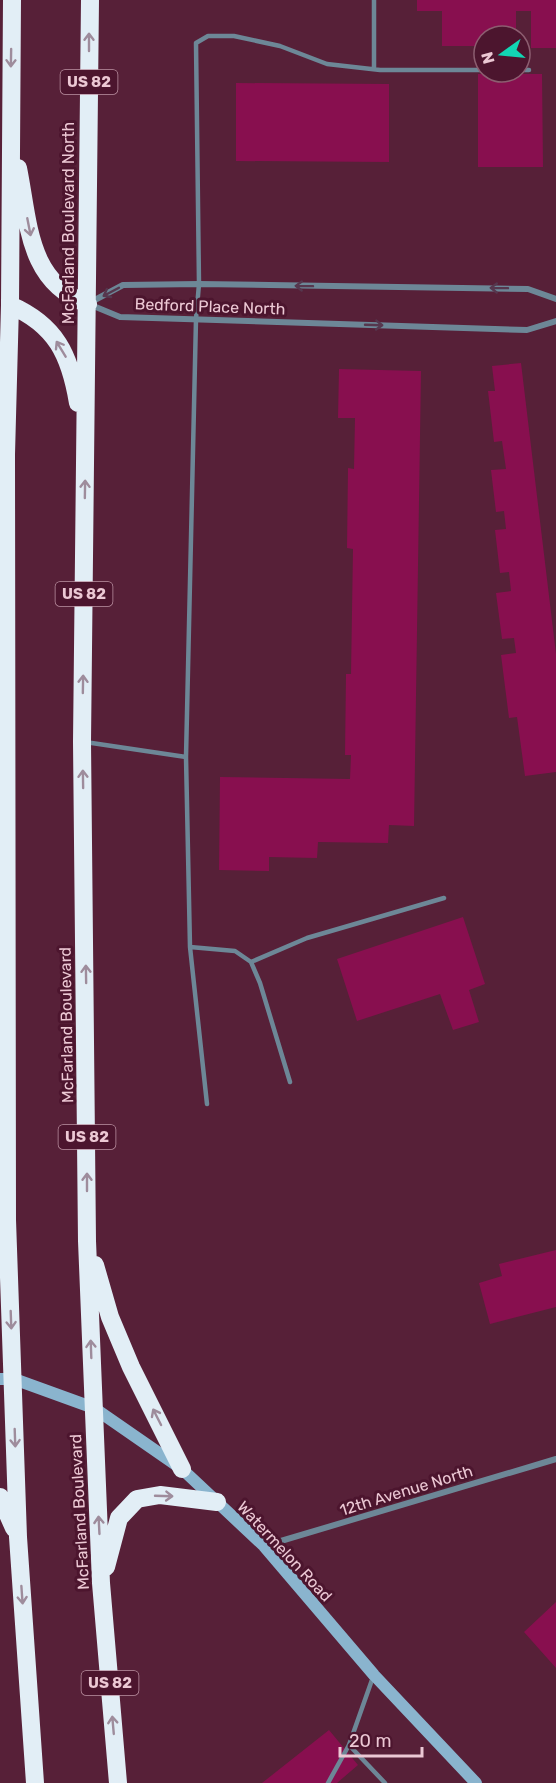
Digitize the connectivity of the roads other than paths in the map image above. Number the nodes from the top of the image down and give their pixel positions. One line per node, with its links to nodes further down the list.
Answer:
1 (12, 0): 6 (highway, one-way to 6)
2 (90, 0): 9 (highway, McFarland Boulevard North / US 82, one-way to 2)
3 (374, 0): 4 (lane)
4 (374, 69): 5 (lane); 7 (lane)
5 (472, 70)
6 (10, 128): 9 (highway, one-way to 9); 10 (highway)
7 (199, 284): 8 (street, Bedford Place North, one-way to 7); 9 (street, Bedford Place North, one-way to 9); 11 (lane)
8 (556, 299)
9 (88, 304): 11 (street, Bedford Place North); 13 (highway, McFarland Boulevard North / US 82)
10 (5, 305): 13 (highway, one-way to 10); 14 (highway)
11 (196, 319): 12 (street, Bedford Place North, one-way to 12); 17 (lane)
12 (556, 321)
13 (86, 446): 16 (highway, McFarland Boulevard / US 82, one-way to 13)
14 (3, 458): 15 (highway)
15 (3, 740): 21 (highway)
16 (82, 742): 17 (lane); 25 (highway, McFarland Boulevard / US 82, one-way to 16)
17 (186, 757): 19 (lane)
18 (444, 898): 20 (lane)
19 (190, 947): 20 (lane); 23 (lane)
20 (250, 962): 22 (lane)
21 (3, 1076): 24 (highway)
22 (290, 1082)
23 (207, 1104)
24 (7, 1220): 26 (highway); 27 (highway, one-way to 27)
25 (87, 1241): 28 (highway, McFarland Boulevard / US 82, one-way to 25); 30 (highway, one-way to 25)
26 (0, 1242)
27 (7, 1379): 28 (main road, Watermelon Road); 33 (highway, one-way to 33)
28 (93, 1408): 30 (main road, Watermelon Road); 35 (highway, McFarland Boulevard / US 82, one-way to 28)
29 (556, 1460): 34 (street, 12th Avenue North)
30 (182, 1469): 32 (main road, Watermelon Road)
31 (0, 1497): 33 (highway)
32 (217, 1502): 34 (main road, Watermelon Road); 35 (highway, one-way to 32)
33 (18, 1537): 38 (highway, one-way to 38)
34 (264, 1546): 36 (main road, Watermelon Road)
35 (101, 1583): 39 (highway, McFarland Boulevard / US 82, one-way to 35)
36 (374, 1675): 37 (lane); 42 (main road, Watermelon Road)
37 (349, 1745): 40 (lane); 41 (lane)
38 (35, 1783)
39 (118, 1783)
40 (328, 1783)
41 (385, 1783)
42 (476, 1783)

